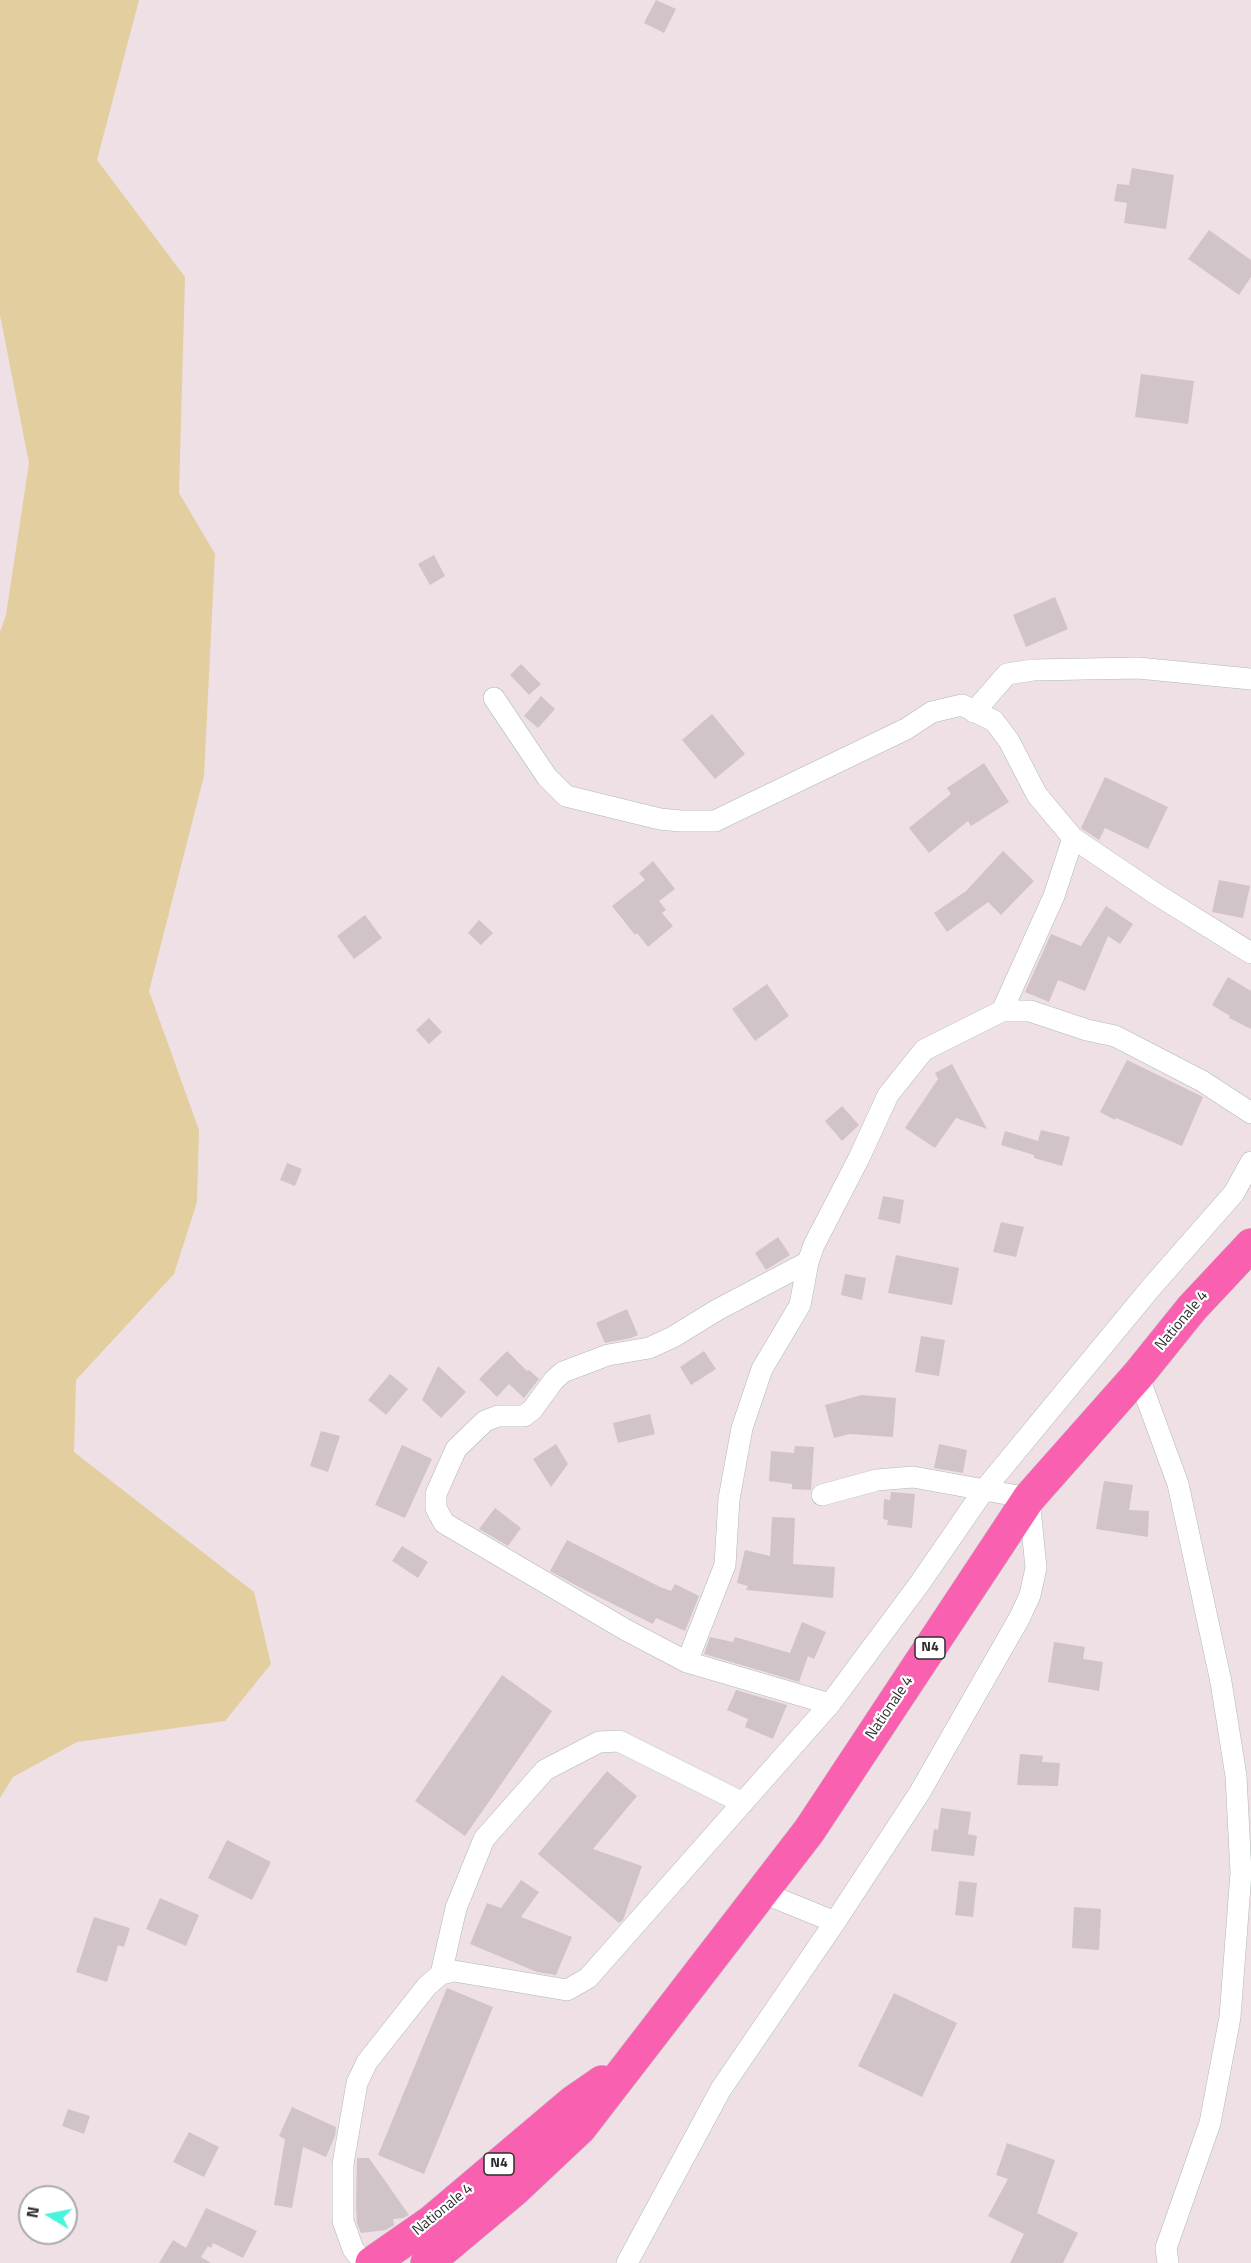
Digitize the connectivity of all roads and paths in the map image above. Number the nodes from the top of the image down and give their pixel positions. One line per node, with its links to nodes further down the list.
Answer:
1 (1251, 679): 3 (street)
2 (494, 698): 3 (street)
3 (974, 711): 4 (street)
4 (1072, 838): 5 (street); 6 (street)
5 (1251, 953)
6 (1002, 1011): 7 (street); 10 (street)
7 (1251, 1113)
8 (1251, 1162): 12 (street)
9 (1251, 1245): 11 (highway, Nationale 4 / N4)
10 (808, 1262): 15 (street); 15 (street)
11 (1138, 1375): 14 (highway, Nationale 4 / N4); 22 (street)
12 (984, 1490): 13 (street); 14 (street); 16 (street)
13 (822, 1495)
14 (1029, 1498): 18 (highway, Nationale 4 / N4); 19 (street)
15 (687, 1662): 16 (street)
16 (830, 1704): 17 (street)
17 (743, 1803): 20 (street); 20 (street)
18 (761, 1892): 19 (street); 21 (highway, Nationale 4 / N4)
19 (835, 1923): 26 (street)
20 (441, 1974): 23 (street)
21 (626, 2066): 24 (highway, Nationale 4 / N4); 25 (highway, Nationale 4 / N4)
22 (1164, 2258)
23 (364, 2263)
24 (372, 2263)
25 (426, 2263)
26 (627, 2263)

